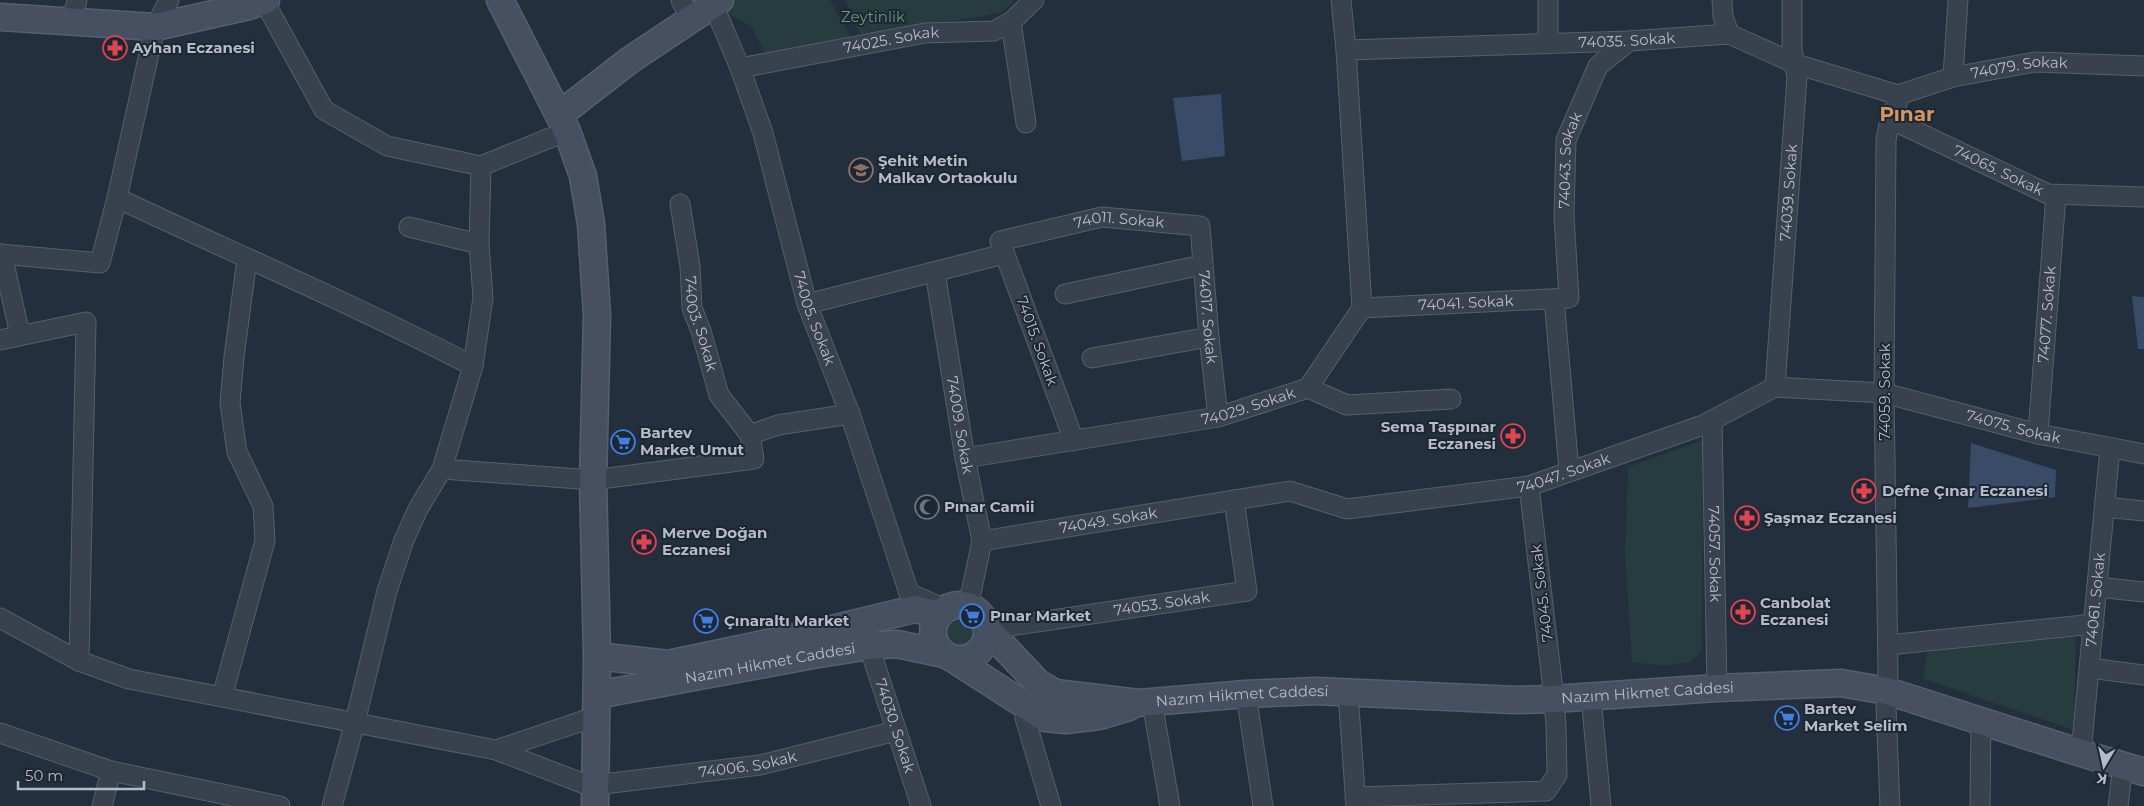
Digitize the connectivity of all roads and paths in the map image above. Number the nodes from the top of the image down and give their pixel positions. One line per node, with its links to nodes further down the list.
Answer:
1 (3, 0): 14 (street)
2 (168, 0): 16 (street)
3 (265, 0): 16 (main road); 29 (street)
4 (500, 0): 27 (main road)
5 (1034, 0): 15 (street, 74025. Sokak)
6 (1341, 0): 20 (street)
7 (1548, 0): 19 (street)
8 (1722, 0): 17 (street)
9 (1792, 0): 21 (street, 74039. Sokak)
10 (1958, 0): 24 (street)
11 (716, 2): 12 (main road); 23 (street, 74005. Sokak)
12 (686, 10): 27 (main road)
13 (74, 11): 14 (main road); 16 (main road)
14 (0, 17)
15 (1011, 22): 23 (street, 74025. Sokak); 28 (street)
16 (155, 27): 32 (street)
17 (1729, 34): 18 (street, 74035. Sokak); 21 (street, 74035. Sokak)
18 (1629, 41): 19 (street, 74035. Sokak); 42 (street, 74043. Sokak)
19 (1548, 44): 20 (street, 74035. Sokak)
20 (1346, 50): 44 (street)
21 (1796, 64): 25 (street, 74035. Sokak); 50 (street, 74039. Sokak)
22 (2144, 66): 24 (street, 74079. Sokak)
23 (740, 68): 43 (street, 74005. Sokak)
24 (1953, 77): 25 (street, 74079. Sokak)
25 (1898, 95): 26 (street, 74059. Sokak)
26 (1890, 118): 30 (street, 74065. Sokak); 52 (street, 74059. Sokak)
27 (563, 123): 29 (street); 65 (main road)
28 (1026, 123)
29 (481, 166): 35 (street)
30 (2056, 195): 31 (street, 74065. Sokak); 57 (street, 74077. Sokak)
31 (2144, 196)
32 (117, 198): 37 (street); 38 (street)
33 (680, 204): 58 (street, 74003. Sokak)
34 (409, 227): 35 (street)
35 (479, 244): 49 (street)
36 (1002, 248): 39 (street, 74011. Sokak); 40 (street, 74011. Sokak); 59 (street, 74015. Sokak)
37 (1, 254): 45 (street)
38 (246, 259): 49 (street); 88 (street)
39 (1202, 265): 41 (street, 74017. Sokak); 46 (street, 74017. Sokak)
40 (936, 272): 43 (street, 74011. Sokak); 62 (street, 74009. Sokak)
41 (1065, 294)
42 (1561, 298): 44 (street, 74041. Sokak); 64 (street)
43 (807, 304): 54 (street, 74005. Sokak)
44 (1362, 308): 51 (street, 74029. Sokak)
45 (20, 335): 47 (street); 80 (street)
46 (1209, 337): 48 (street); 55 (street, 74017. Sokak)
47 (0, 340)
48 (1092, 358)
49 (474, 366): 63 (street)
50 (1775, 387): 52 (street); 56 (street, 74047. Sokak)
51 (1308, 388): 53 (street); 55 (street, 74029. Sokak)
52 (1884, 393): 57 (street, 74075. Sokak); 76 (street, 74059. Sokak)
53 (1451, 399)
54 (850, 414): 58 (street); 73 (street, 74005. Sokak)
55 (1218, 417): 59 (street, 74029. Sokak)
56 (1712, 420): 64 (street, 74047. Sokak); 83 (street, 74057. Sokak)
57 (2038, 434): 60 (street, 74075. Sokak)
58 (750, 435): 65 (street)
59 (1074, 441): 62 (street, 74029. Sokak)
60 (2110, 448): 61 (street, 74075. Sokak); 68 (street, 74061. Sokak)
61 (2144, 454)
62 (965, 458): 70 (street, 74009. Sokak)
63 (442, 469): 65 (street); 94 (street)
64 (1569, 470): 66 (street, 74047. Sokak)
65 (593, 480): 78 (main road)
66 (1529, 486): 67 (street, 74047. Sokak); 89 (street, 74045. Sokak)
67 (1234, 500): 70 (street, 74049. Sokak); 73 (street, 74053. Sokak)
68 (2105, 507): 69 (street); 71 (street, 74061. Sokak)
69 (2144, 511)
70 (982, 541): 73 (street, 74009. Sokak)
71 (2098, 587): 72 (street); 75 (street, 74061. Sokak)
72 (2144, 592)
73 (965, 616): 78 (main road, Nazım Hikmet Caddesi); 79 (main road); 79 (main road); 90 (main road, Nazım Hikmet Caddesi)
74 (0, 618): 80 (street)
75 (2094, 624): 76 (street); 81 (street, 74061. Sokak)
76 (1888, 645): 84 (street, 74059. Sokak)
77 (869, 646): 79 (main road, Nazım Hikmet Caddesi); 91 (main road, Nazım Hikmet Caddesi); 95 (street, 74030. Sokak)
78 (597, 656): 91 (main road)
79 (948, 656): 92 (main road, Nazım Hikmet Caddesi)
80 (79, 661): 88 (street)
81 (2090, 668): 82 (street); 98 (street, 74061. Sokak)
82 (2144, 675)
83 (1717, 688): 84 (main road, Nazım Hikmet Caddesi); 87 (main road, Nazım Hikmet Caddesi)
84 (1887, 691): 93 (main road, Nazım Hikmet Caddesi); 113 (street, 74059. Sokak)
85 (1348, 693): 86 (main road, Nazım Hikmet Caddesi); 89 (main road, Nazım Hikmet Caddesi); 104 (street)
86 (1246, 694): 90 (main road, Nazım Hikmet Caddesi); 111 (street)
87 (1591, 696): 89 (main road, Nazım Hikmet Caddesi); 112 (street)
88 (222, 697): 94 (street)
89 (1554, 699): 102 (street, 74045. Sokak)
90 (1145, 703): 92 (main road, Nazım Hikmet Caddesi); 110 (street)
91 (597, 706): 97 (street); 101 (main road)
92 (1030, 709): 109 (street)
93 (1981, 720): 98 (main road, Nazım Hikmet Caddesi); 114 (street)
94 (355, 722): 97 (street); 107 (street)
95 (896, 731): 101 (street, 74006. Sokak); 108 (street, 74030. Sokak)
96 (0, 733): 100 (street)
97 (496, 750): 101 (street)
98 (2081, 753): 99 (main road, Nazım Hikmet Caddesi)
99 (2134, 769): 115 (street)
100 (111, 771): 105 (street); 106 (street)
101 (595, 793)
102 (1546, 798): 103 (street)
103 (1451, 800): 104 (street)
104 (1356, 802)
105 (102, 806)
106 (280, 806)
107 (332, 806)
108 (921, 806)
109 (1051, 806)
110 (1170, 806)
111 (1263, 806)
112 (1601, 806)
113 (1890, 806)
114 (1980, 806)
115 (2118, 806)

